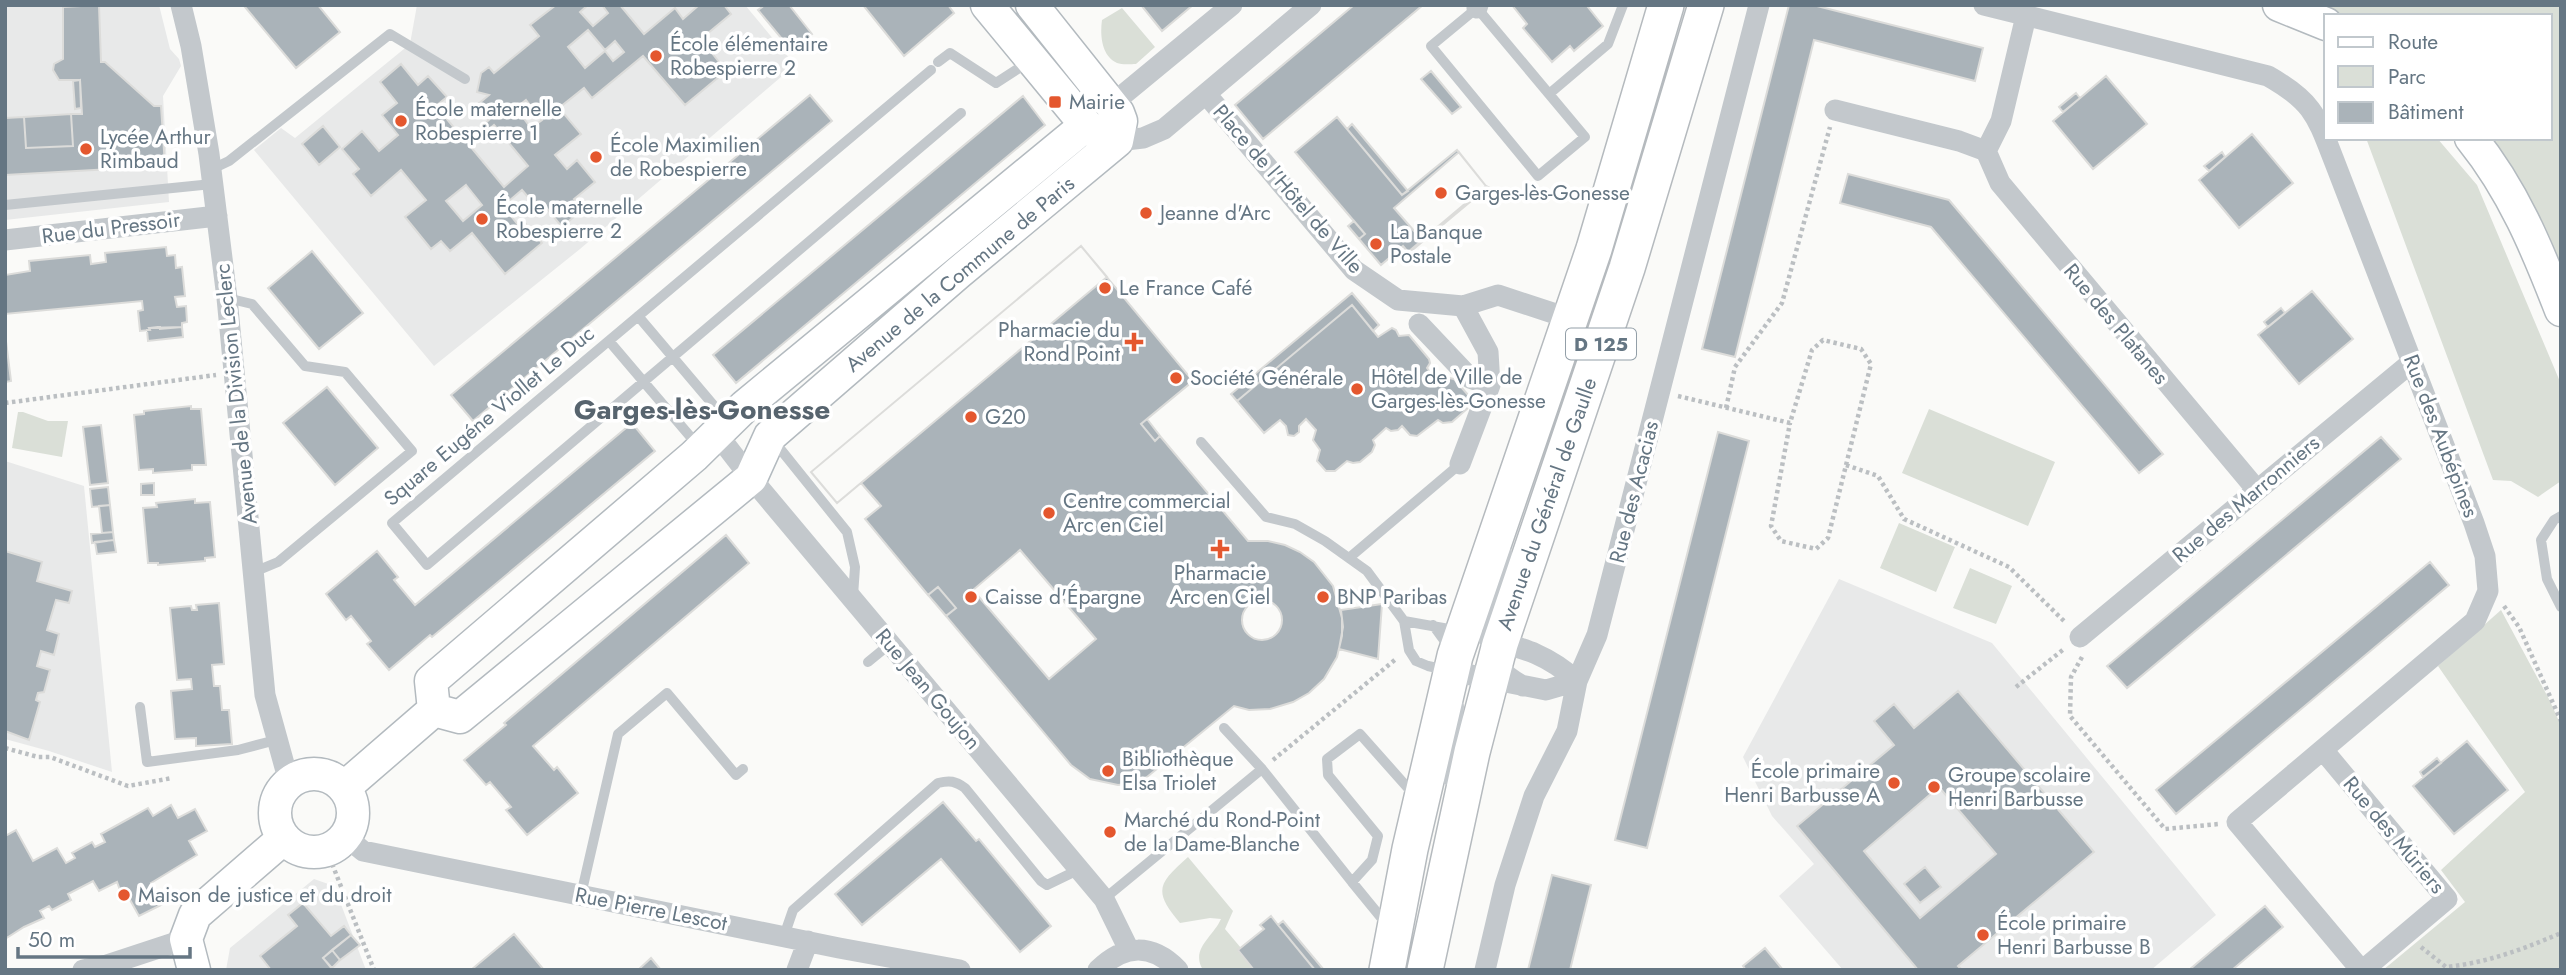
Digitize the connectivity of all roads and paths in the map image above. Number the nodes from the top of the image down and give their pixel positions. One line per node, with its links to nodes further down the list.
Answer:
1 (181, 5): 28 (street, Avenue de la Division Leclerc)
2 (987, 5): 15 (street)
3 (1032, 5): 19 (street)
4 (1232, 5): 19 (street, Avenue de la Commune de Paris)
5 (1311, 5): 17 (street, Avenue de la Commune de Paris)
6 (1623, 5): 18 (lane)
7 (1666, 5): 36 (main road, Avenue du Général de Gaulle / D 125)
8 (1706, 5): 66 (main road, Avenue du Général de Gaulle / D 125)
9 (1759, 5): 44 (street, Rue des Acacias)
10 (1984, 5): 13 (street, Rue des Aubépines)
11 (2279, 5): 14 (street)
12 (1478, 6): 18 (lane); 18 (lane)
13 (2026, 16): 23 (street, Rue des Aubépines); 27 (street)
14 (2324, 23)
15 (1033, 60): 22 (street); 35 (lane, Square Eugéne Viollet Le Duc)
16 (465, 79): 28 (lane)
17 (1206, 94): 26 (street, Avenue de la Commune de Paris); 33 (street, Place de l'Hôtel de Ville)
18 (1549, 94)
19 (1112, 104): 22 (street, Avenue de la Commune de Paris); 26 (street)
20 (1835, 110): 27 (street); 46 (path)
21 (961, 113): 39 (lane, Square Eugéne Viollet Le Duc)
22 (1086, 125): 26 (street); 48 (street, Avenue de la Commune de Paris)
23 (2324, 136)
24 (2326, 140): 40 (street, Rue des Aubépines)
25 (2473, 140): 34 (street)
26 (1117, 141): 49 (street, Avenue de la Commune de Paris)
27 (1986, 151): 54 (street, Rue des Platanes)
28 (211, 177): 29 (lane); 30 (street, Avenue de la Division Leclerc)
29 (5, 205)
30 (217, 216): 31 (street, Rue du Pressoir); 32 (street, Avenue de la Division Leclerc)
31 (5, 240)
32 (227, 298): 41 (street, Avenue de la Division Leclerc); 57 (lane)
33 (1463, 306): 36 (street); 43 (street)
34 (2561, 310)
35 (638, 316): 38 (lane, Square Eugéne Viollet Le Duc); 39 (lane)
36 (1571, 319): 66 (main road, Avenue du Général de Gaulle / D 125)
37 (1419, 324): 43 (street)
38 (609, 341): 42 (lane); 42 (lane, Square Eugéne Viollet Le Duc)
39 (673, 357): 42 (lane, Square Eugéne Viollet Le Duc); 48 (lane)
40 (2412, 362): 54 (street, Rue des Marronniers); 58 (street, Rue des Aubépines)
41 (235, 372): 45 (path); 57 (street, Avenue de la Division Leclerc)
42 (644, 381): 48 (lane)
43 (1490, 385): 51 (street)
44 (1660, 392): 46 (path); 67 (street, Rue des Acacias)
45 (5, 403)
46 (1726, 408): 47 (path)
47 (1790, 423): 52 (path); 52 (path)
48 (715, 435): 53 (street, Rue Jean Goujon); 70 (street, Avenue de la Commune de Paris)
49 (769, 436): 53 (street, Avenue de la Commune de Paris); 59 (lane)
50 (1201, 442): 56 (lane)
51 (1460, 464): 56 (lane)
52 (1846, 466): 62 (path)
53 (751, 478): 59 (street, Rue Jean Goujon); 70 (street, Avenue de la Commune de Paris)
54 (2257, 490): 62 (street, Rue des Marronniers)
55 (2561, 516): 60 (lane)
56 (1349, 558): 61 (lane)
57 (254, 572): 73 (street, Avenue de la Division Leclerc)
58 (2488, 591): 71 (path); 74 (street)
59 (853, 599): 63 (street, Rue Jean Goujon)
60 (2561, 607)
61 (1404, 621): 64 (lane); 66 (lane)
62 (2080, 637): 68 (path); 80 (path)
63 (890, 644): 65 (lane); 83 (street, Rue Jean Goujon)
64 (1409, 650): 66 (lane); 76 (path)
65 (868, 662)
66 (1474, 663): 67 (street); 67 (street); 79 (main road, Avenue du Général de Gaulle / D 125); 103 (main road, Avenue du Général de Gaulle / D 125)
67 (1577, 681): 104 (street, Rue des Acacias)
68 (2016, 687)
69 (141, 707): 73 (lane)
70 (434, 710): 78 (street)
71 (2561, 721)
72 (1224, 728): 76 (lane)
73 (276, 740): 77 (street, Avenue de la Division Leclerc)
74 (2323, 750): 80 (street); 89 (street, Rue des Mûriers)
75 (743, 769): 85 (lane)
76 (1262, 769): 84 (lane); 86 (lane)
77 (289, 782): 78 (street); 81 (street)
78 (345, 787): 82 (street)
79 (1433, 796): 84 (lane); 87 (main road, Avenue du Général de Gaulle / D 125)
80 (2237, 822): 105 (street)
81 (284, 838): 82 (street); 91 (street)
82 (336, 844): 85 (street, Rue Pierre Lescot); 97 (path)
83 (1080, 869): 86 (street, Rue Jean Goujon); 90 (lane)
84 (1352, 882): 87 (lane)
85 (581, 895): 90 (street, Rue Pierre Lescot)
86 (1104, 899): 93 (street, Rue Jean Goujon)
87 (1393, 933): 102 (main road, Avenue du Général de Gaulle / D 125)
88 (2561, 933): 94 (path)
89 (2405, 934): 94 (path); 105 (street, Rue des Mûriers)
90 (784, 936): 92 (street, Rue Pierre Lescot)
91 (186, 939): 95 (street); 96 (street)
92 (808, 941): 98 (street); 99 (street, Rue Pierre Lescot)
93 (1129, 950): 100 (street); 101 (street)
94 (2446, 969)
95 (83, 970)
96 (194, 970)
97 (374, 970)
98 (797, 970)
99 (960, 970)
100 (1098, 970)
101 (1178, 970)
102 (1387, 970)
103 (1425, 970)
104 (1485, 970)
105 (2362, 970)

